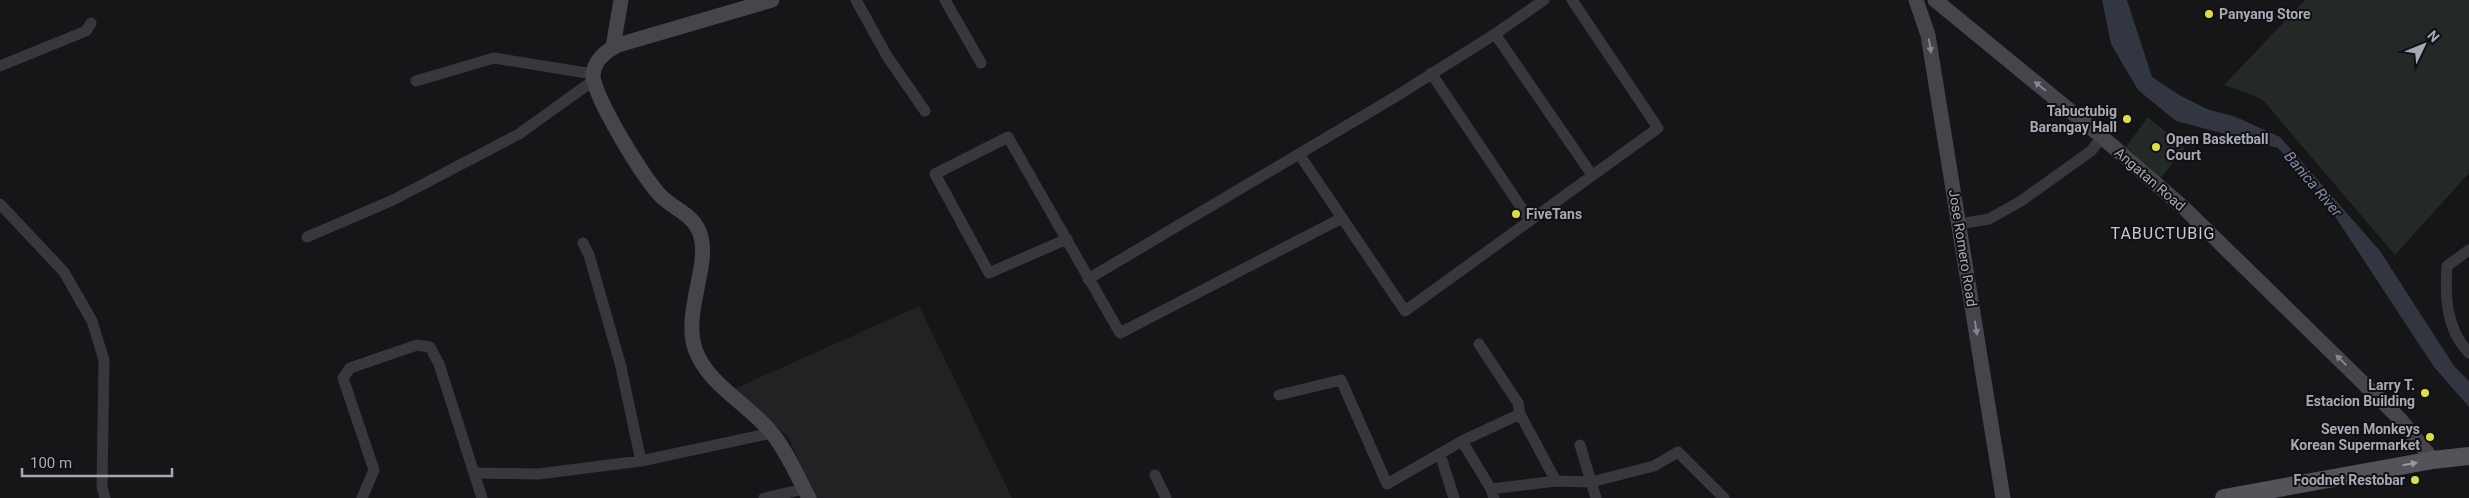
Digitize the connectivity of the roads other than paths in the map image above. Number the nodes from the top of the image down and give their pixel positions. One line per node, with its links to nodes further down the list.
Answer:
1 (621, 0): 11 (main road)
2 (772, 0): 11 (main road)
3 (856, 0): 17 (street)
4 (945, 0): 12 (street)
5 (1544, 0): 10 (street)
6 (1572, 0): 20 (street)
7 (1916, 0): 24 (main road, Jose Romero Road, one-way to 24)
8 (1935, 0): 18 (main road, Angatan Road, one-way to 8)
9 (91, 23): 13 (street)
10 (1495, 34): 14 (street); 20 (street)
11 (613, 47): 15 (main road)
12 (981, 63)
13 (0, 66)
14 (1431, 73): 19 (street); 23 (street)
15 (594, 77): 16 (street); 25 (street); 34 (main road)
16 (416, 81)
17 (925, 111)
18 (2102, 137): 24 (street); 39 (main road, Angatan Road, one-way to 18)
19 (1299, 154): 22 (street); 29 (street)
20 (1592, 174): 23 (street)
21 (0, 204): 47 (street)
22 (1342, 218): 23 (street); 29 (street)
23 (1529, 219)
24 (1959, 224): 55 (main road, Jose Romero Road, one-way to 55)
25 (307, 237)
26 (1067, 239): 26 (street); 29 (street)
27 (583, 243): 40 (street)
28 (2469, 250): 31 (street)
29 (1088, 279)
30 (1479, 344): 33 (street)
31 (2469, 353)
32 (1279, 395): 37 (street)
33 (1520, 414): 35 (street); 43 (street)
34 (772, 433): 40 (street); 46 (main road)
35 (1462, 441): 37 (street); 45 (street)
36 (1580, 445): 44 (street)
37 (1440, 454): 52 (street)
38 (2469, 456): 39 (main road)
39 (2433, 460): 56 (main road, one-way to 39)
40 (641, 461): 41 (street)
41 (474, 472): 48 (street); 49 (street)
42 (1155, 475): 51 (street)
43 (1556, 481): 44 (street); 45 (street)
44 (1591, 482): 53 (street); 54 (street)
45 (1492, 493)
46 (806, 494): 50 (street)
47 (105, 498)
48 (362, 498)
49 (482, 498)
50 (764, 498)
51 (1166, 498)
52 (1454, 498)
53 (1596, 498)
54 (1724, 498)
55 (2003, 498)
56 (2224, 498)

